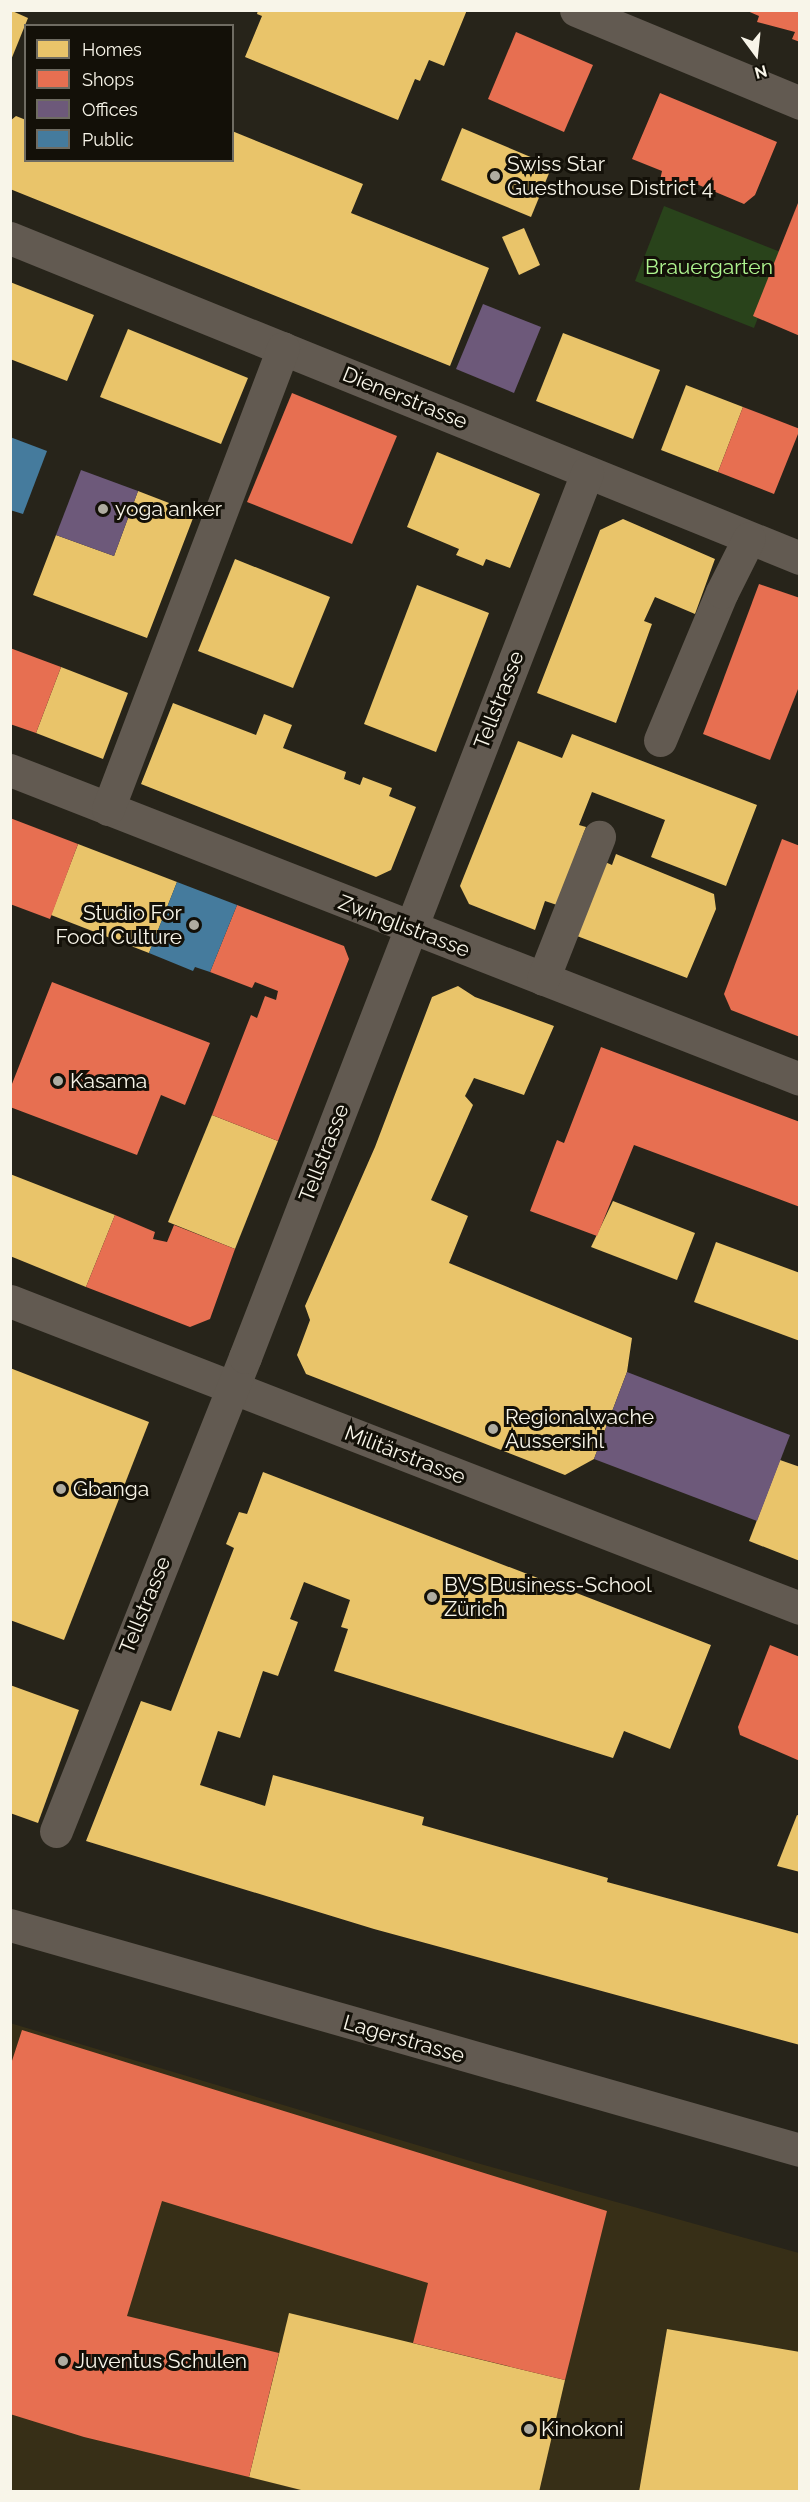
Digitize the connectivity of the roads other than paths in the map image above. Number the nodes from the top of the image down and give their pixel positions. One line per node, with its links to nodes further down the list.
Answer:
1 (576, 10): 2 (street)
2 (617, 18): 3 (street)
3 (800, 103)
4 (10, 238): 5 (street, Dienerstrasse)
5 (283, 348): 6 (street, Dienerstrasse); 11 (street)
6 (587, 473): 7 (street, Dienerstrasse); 13 (street, Tellstrasse)
7 (749, 538): 8 (street, Dienerstrasse); 9 (street)
8 (800, 558)
9 (660, 740)
10 (10, 770): 11 (street, Zwinglistrasse)
11 (108, 809): 13 (street, Zwinglistrasse)
12 (599, 837): 14 (street)
13 (411, 928): 14 (street, Zwinglistrasse); 17 (street, Tellstrasse)
14 (543, 979): 15 (street, Zwinglistrasse)
15 (800, 1079)
16 (10, 1301): 17 (street, Militärstrasse)
17 (232, 1388): 18 (street, Militärstrasse); 19 (street, Tellstrasse)
18 (800, 1608)
19 (56, 1831)
20 (14, 1935): 21 (street, Lagerstrasse)
21 (800, 2150)

